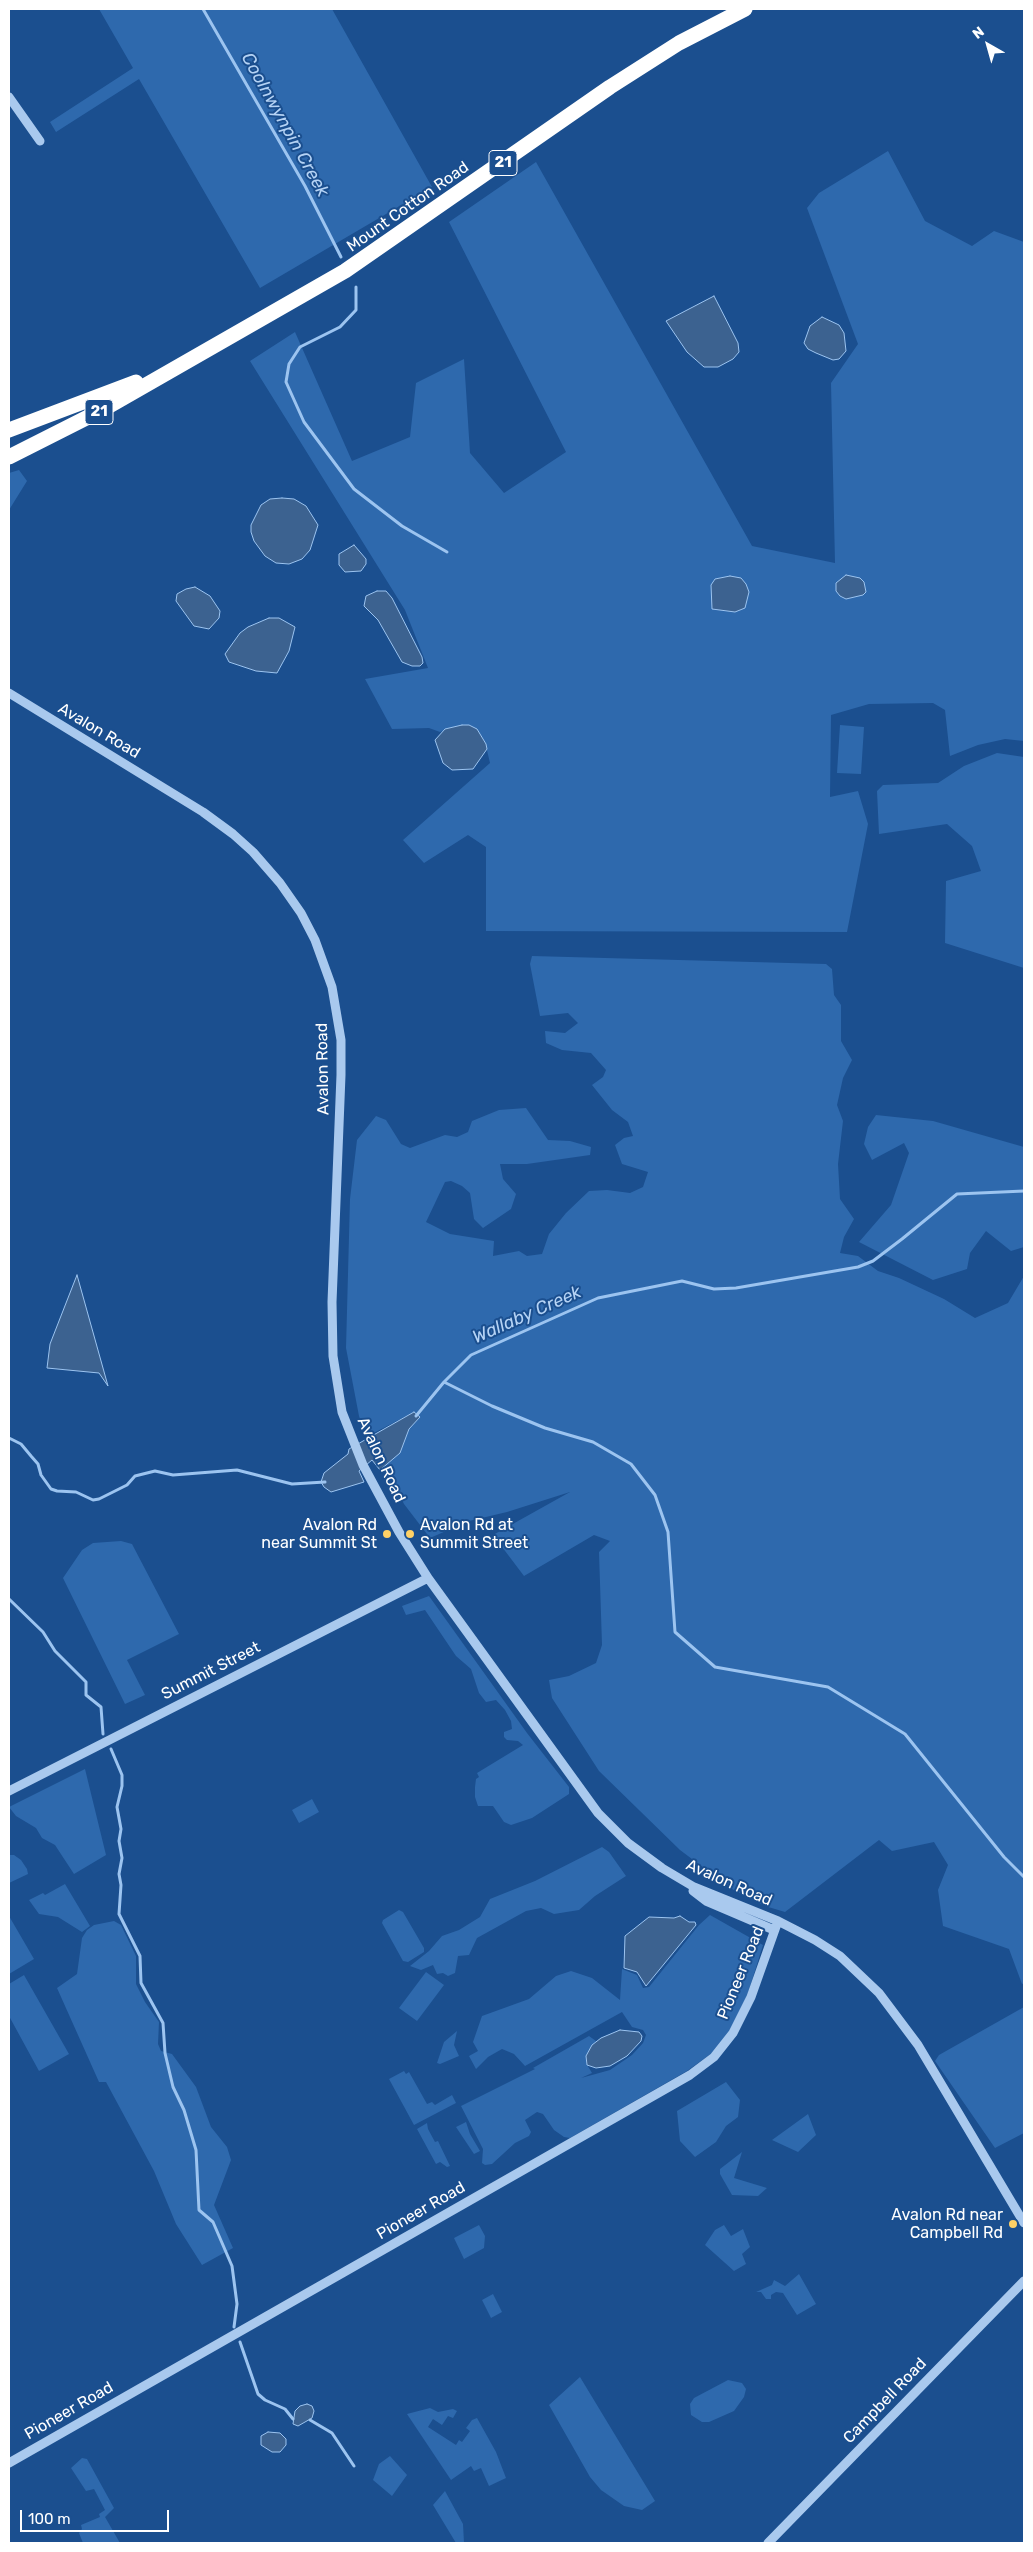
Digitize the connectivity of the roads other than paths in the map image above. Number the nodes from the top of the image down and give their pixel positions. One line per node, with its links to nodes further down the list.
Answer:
1 (745, 9): 4 (highway, Mount Cotton Road / 21)
2 (9, 97): 3 (street)
3 (40, 141)
4 (187, 362): 5 (highway, Mount Cotton Road / 21); 6 (highway, Mount Cotton Road / 21)
5 (9, 430)
6 (9, 457)
7 (9, 693): 8 (street, Avalon Road)
8 (428, 1578): 9 (street, Summit Street); 10 (street, Avalon Road)
9 (9, 1790)
10 (672, 1875): 11 (street, Avalon Road); 12 (street)
11 (778, 1921): 12 (street, Pioneer Road); 13 (street, Avalon Road)
12 (774, 1930): 15 (street, Pioneer Road)
13 (1024, 2222)
14 (1024, 2281): 16 (street, Campbell Road)
15 (9, 2463)
16 (768, 2543)

